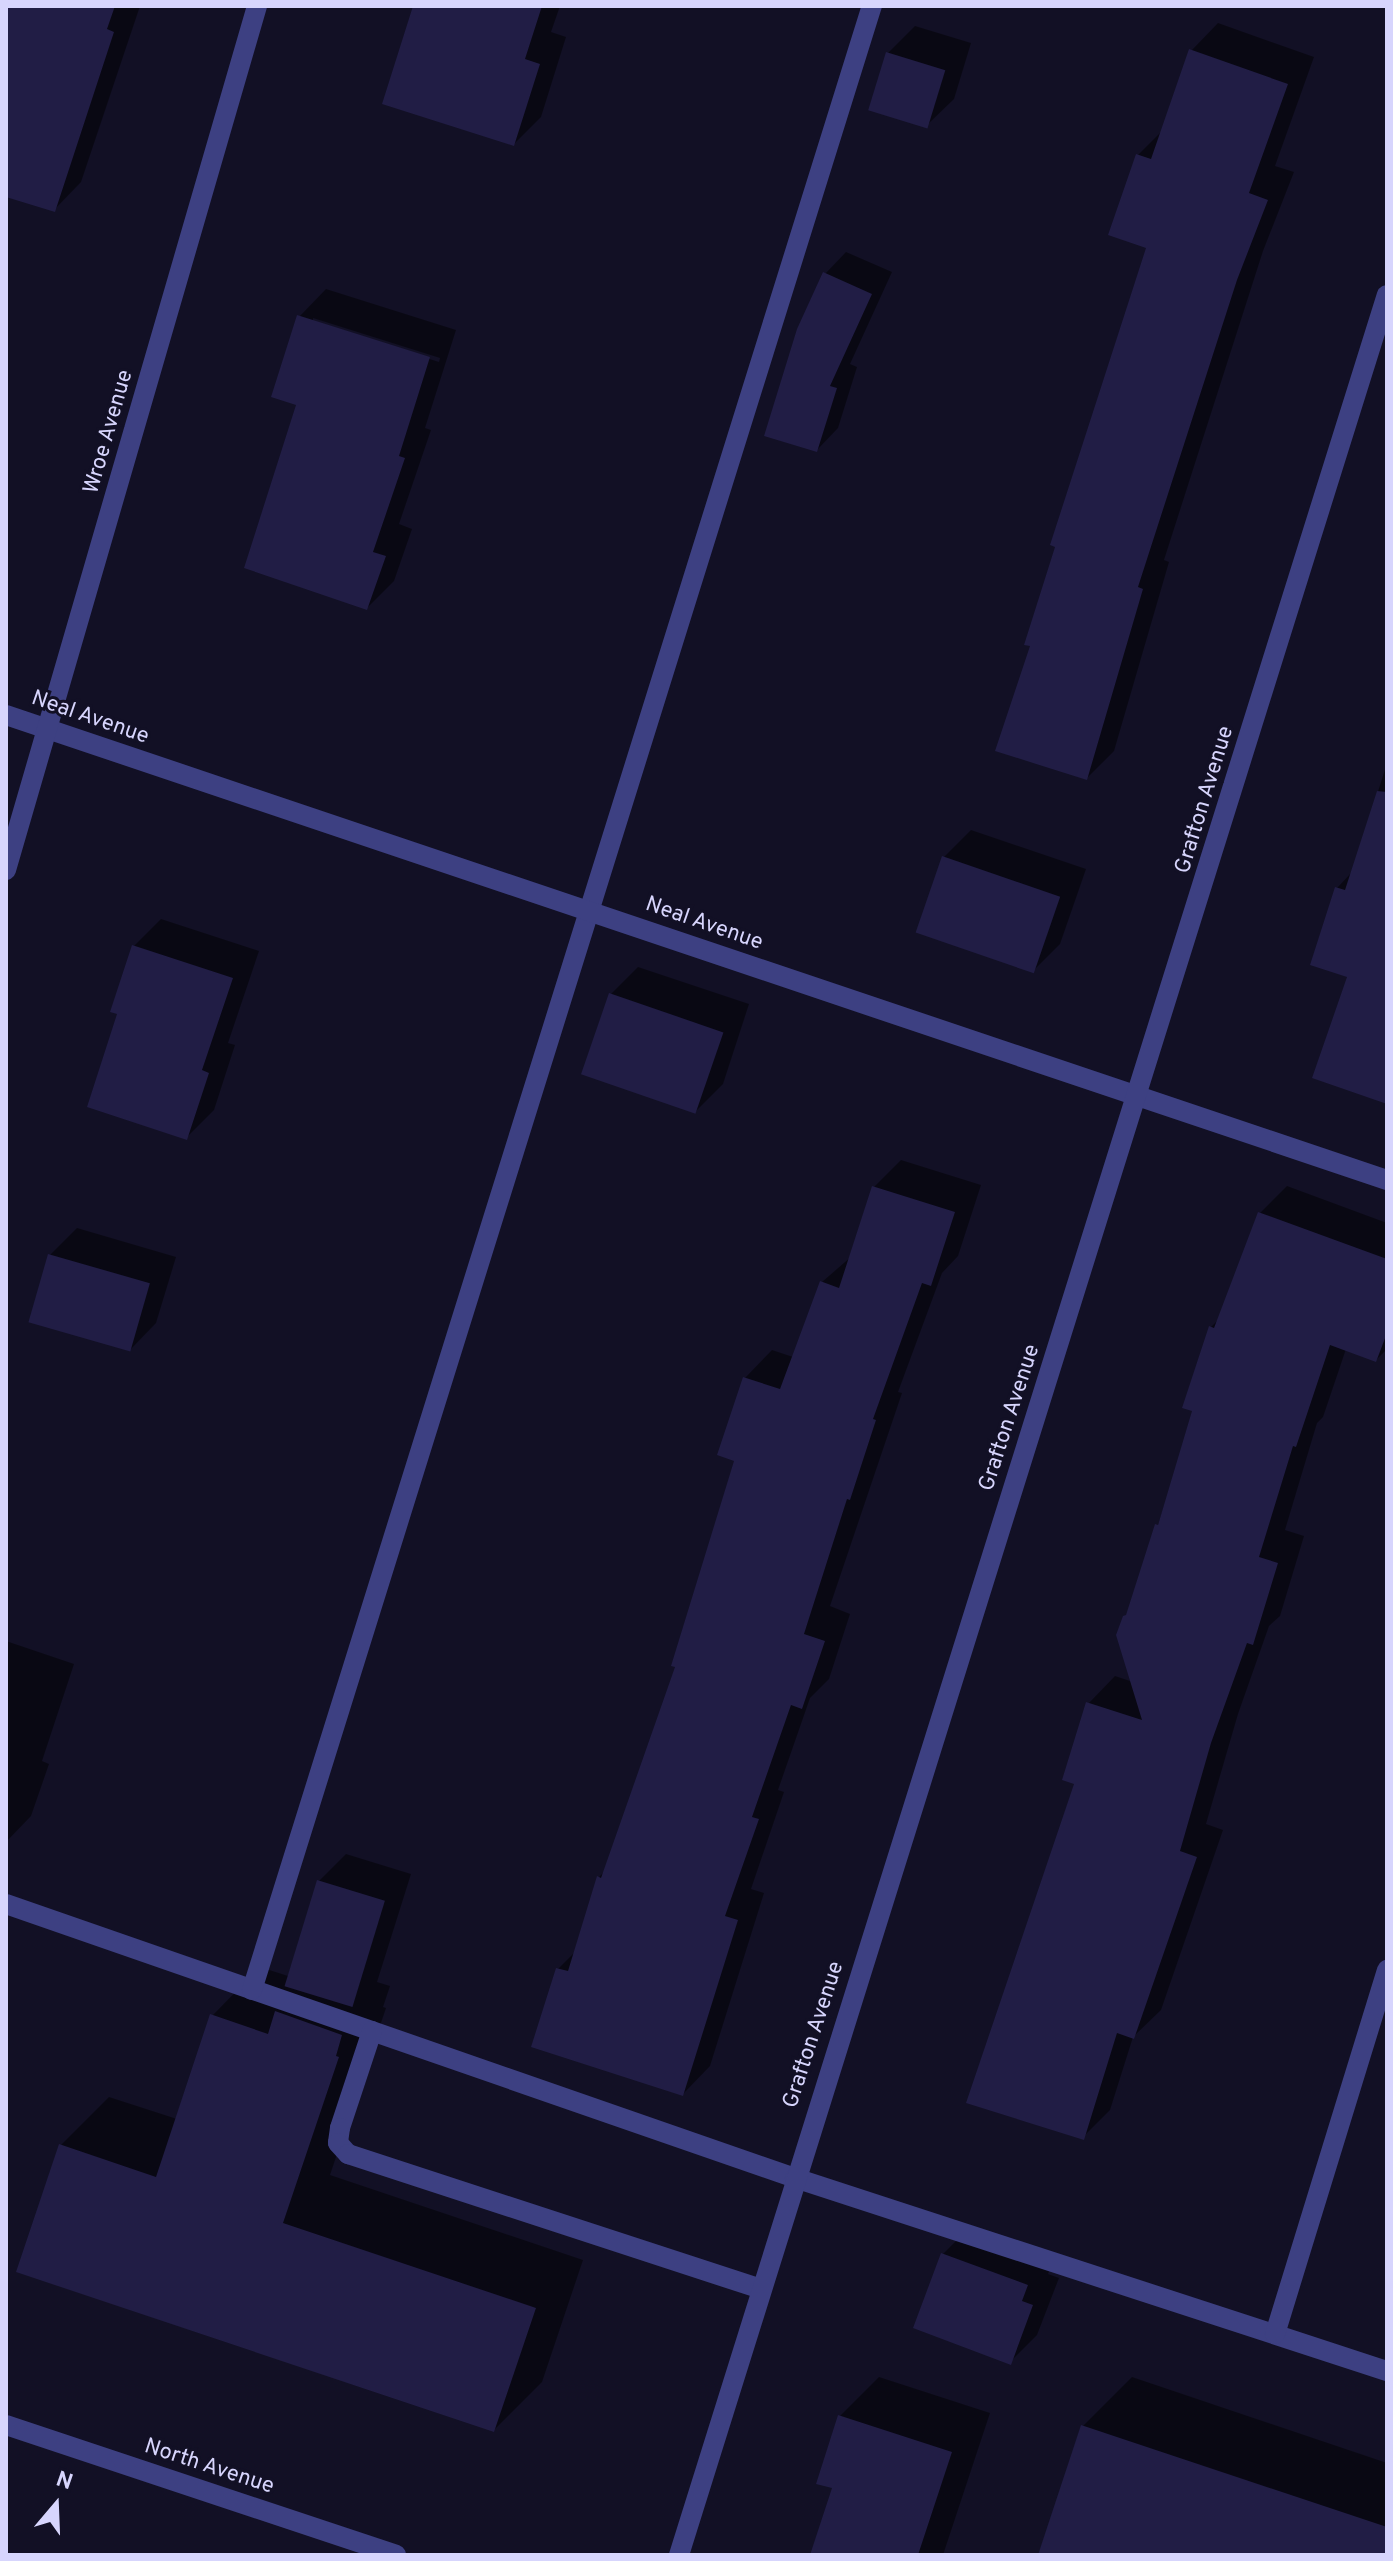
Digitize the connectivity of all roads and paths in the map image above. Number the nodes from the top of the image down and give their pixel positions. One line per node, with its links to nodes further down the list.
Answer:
1 (257, 6): 5 (street, Wroe Avenue)
2 (872, 6): 7 (street)
3 (1387, 295): 8 (street, Grafton Avenue)
4 (6, 715): 5 (street, Neal Avenue)
5 (47, 729): 6 (street, Wroe Avenue); 7 (street, Neal Avenue)
6 (6, 870)
7 (590, 911): 8 (street, Neal Avenue); 12 (street)
8 (1138, 1095): 9 (street, Neal Avenue); 14 (street, Grafton Avenue)
9 (1387, 1180)
10 (6, 1904): 12 (street)
11 (1387, 1970): 16 (street)
12 (252, 1990): 13 (street)
13 (372, 2031): 14 (street); 15 (street)
14 (795, 2178): 15 (street, Grafton Avenue); 16 (street)
15 (760, 2289): 20 (street, Grafton Avenue)
16 (1275, 2334): 17 (street)
17 (1387, 2371)
18 (6, 2425): 19 (street, North Avenue)
19 (396, 2555)
20 (679, 2555)

